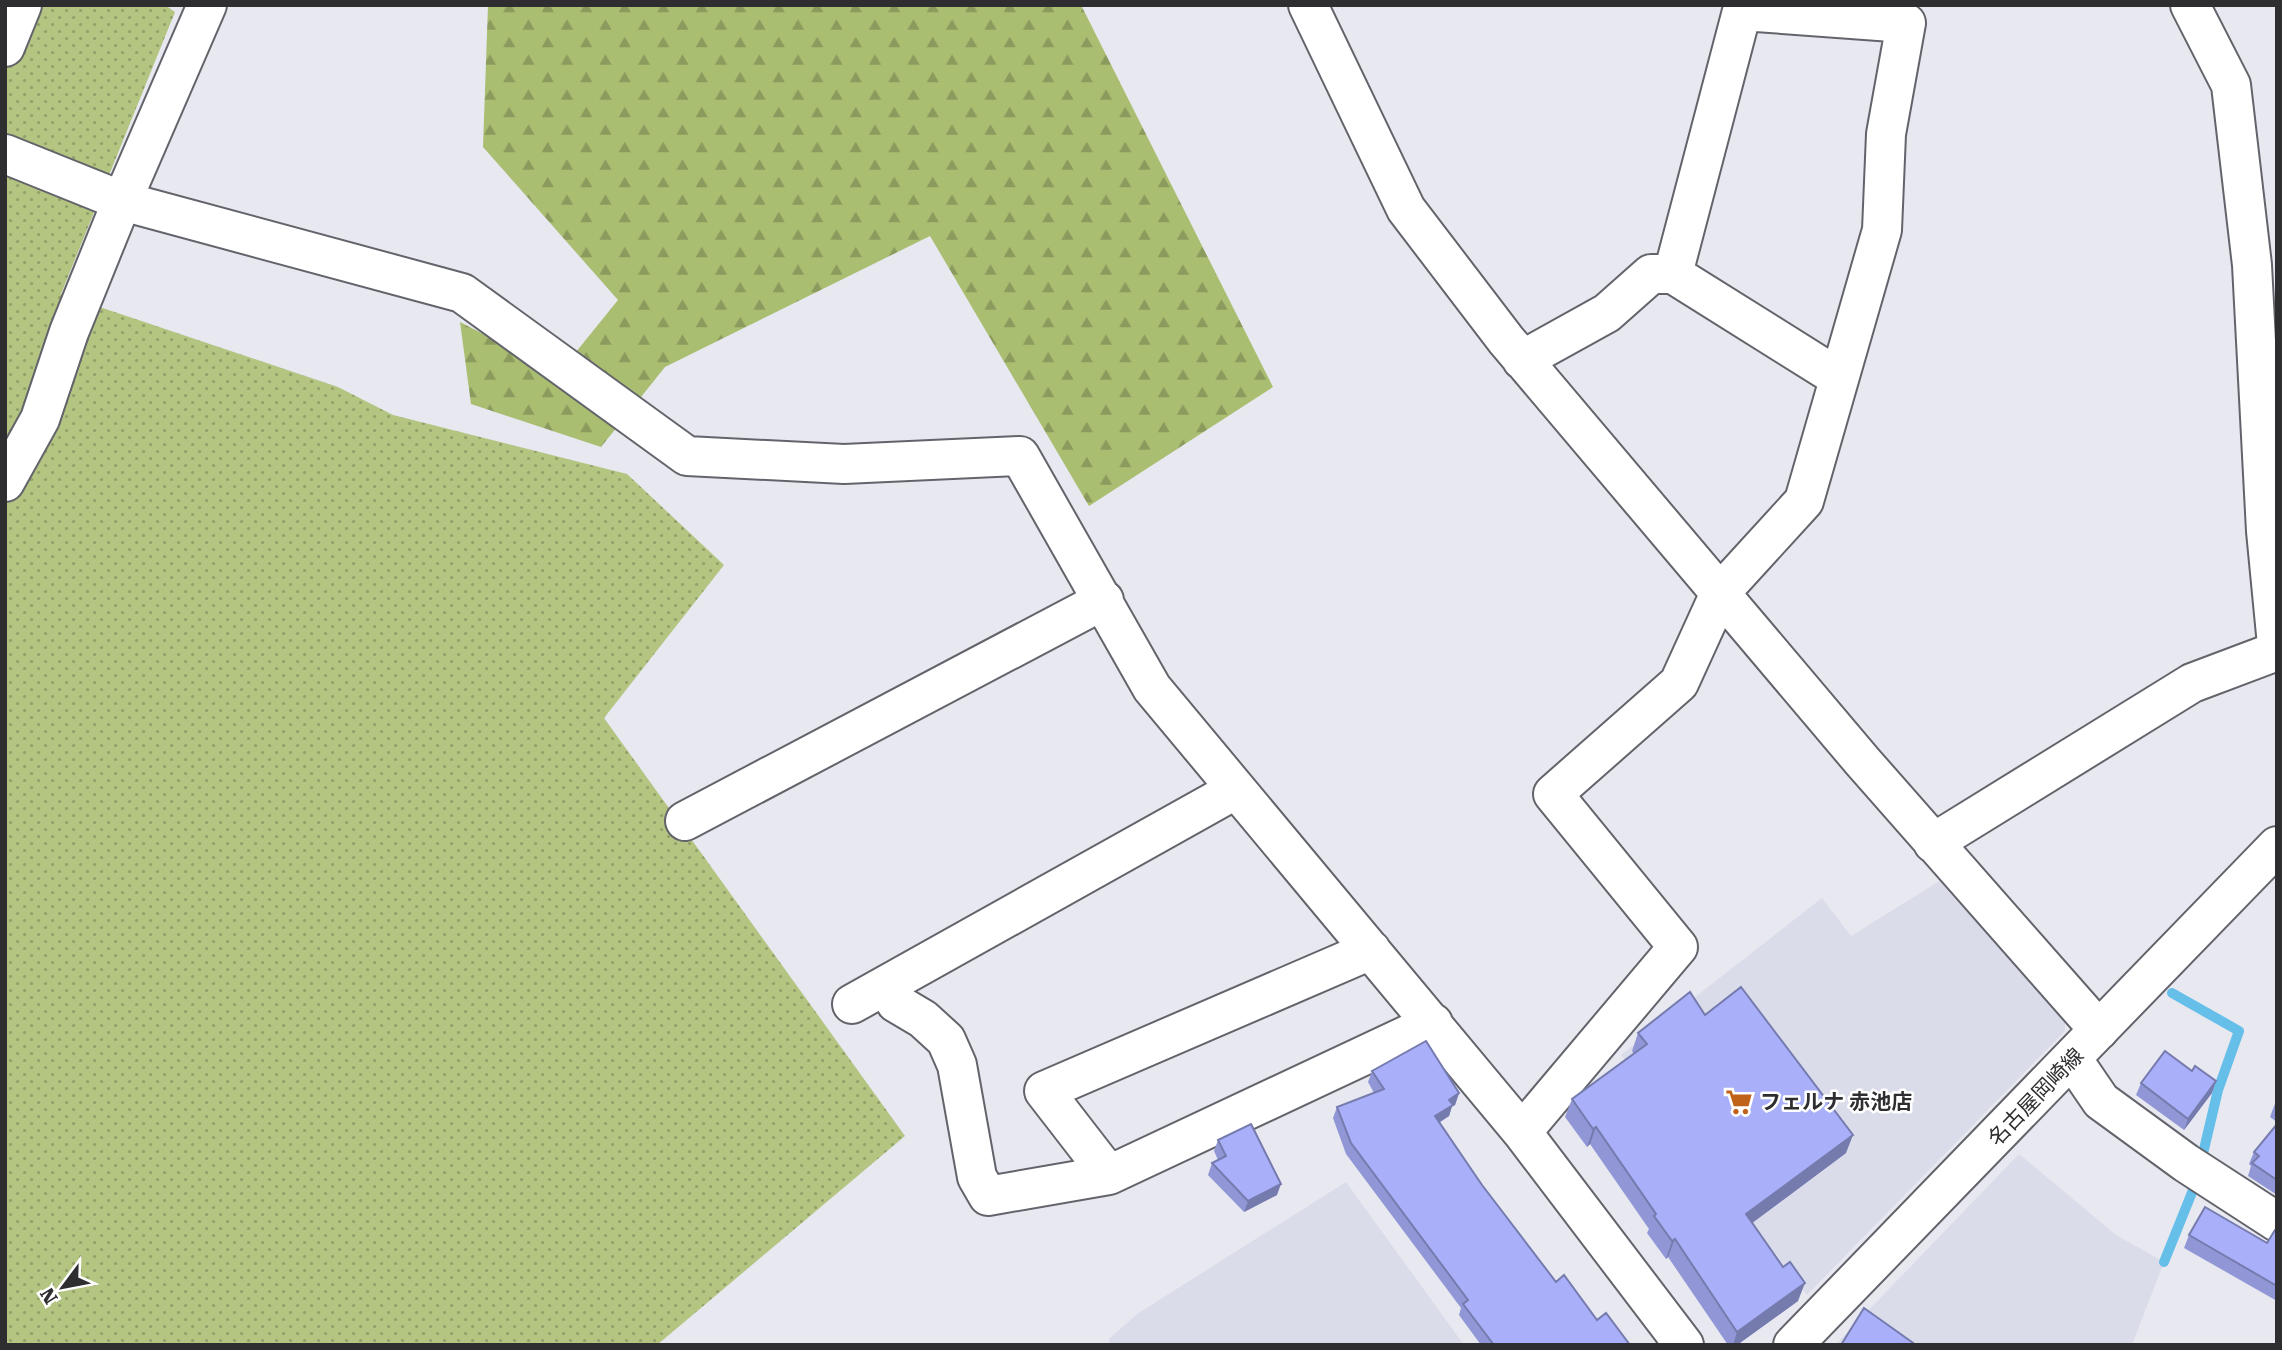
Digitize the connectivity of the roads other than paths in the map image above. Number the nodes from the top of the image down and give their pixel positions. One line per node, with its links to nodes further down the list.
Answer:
1 (22, 5): 7 (street)
2 (207, 5): 9 (street)
3 (1308, 5): 12 (street)
4 (2190, 5): 10 (street)
5 (1742, 8): 6 (street); 11 (street)
6 (1906, 14): 13 (street)
7 (5, 47)
8 (5, 154): 9 (street)
9 (122, 201): 14 (street); 17 (street)
10 (2265, 253): 15 (street)
11 (1673, 274): 12 (street); 13 (street)
12 (1522, 360): 16 (street)
13 (1839, 378): 16 (street)
14 (5, 482)
15 (2271, 525): 18 (street)
16 (1720, 593): 22 (street); 30 (street)
17 (1104, 600): 20 (street); 21 (street)
18 (2277, 645)
19 (2277, 651): 22 (street)
20 (1235, 790): 24 (street); 25 (street)
21 (685, 821)
22 (1933, 843): 28 (street)
23 (2277, 846): 28 (street, 名古屋岡崎線)
24 (1371, 950): 27 (street); 31 (street)
25 (887, 985): 26 (street); 31 (street)
26 (852, 1004)
27 (1433, 1023): 30 (street); 31 (street)
28 (2099, 1030): 29 (street, 名古屋岡崎線)
29 (2073, 1060): 32 (street); 34 (street, 名古屋岡崎線)
30 (1522, 1132): 33 (street)
31 (1109, 1175)
32 (2277, 1222)
33 (1684, 1345)
34 (1793, 1345)

